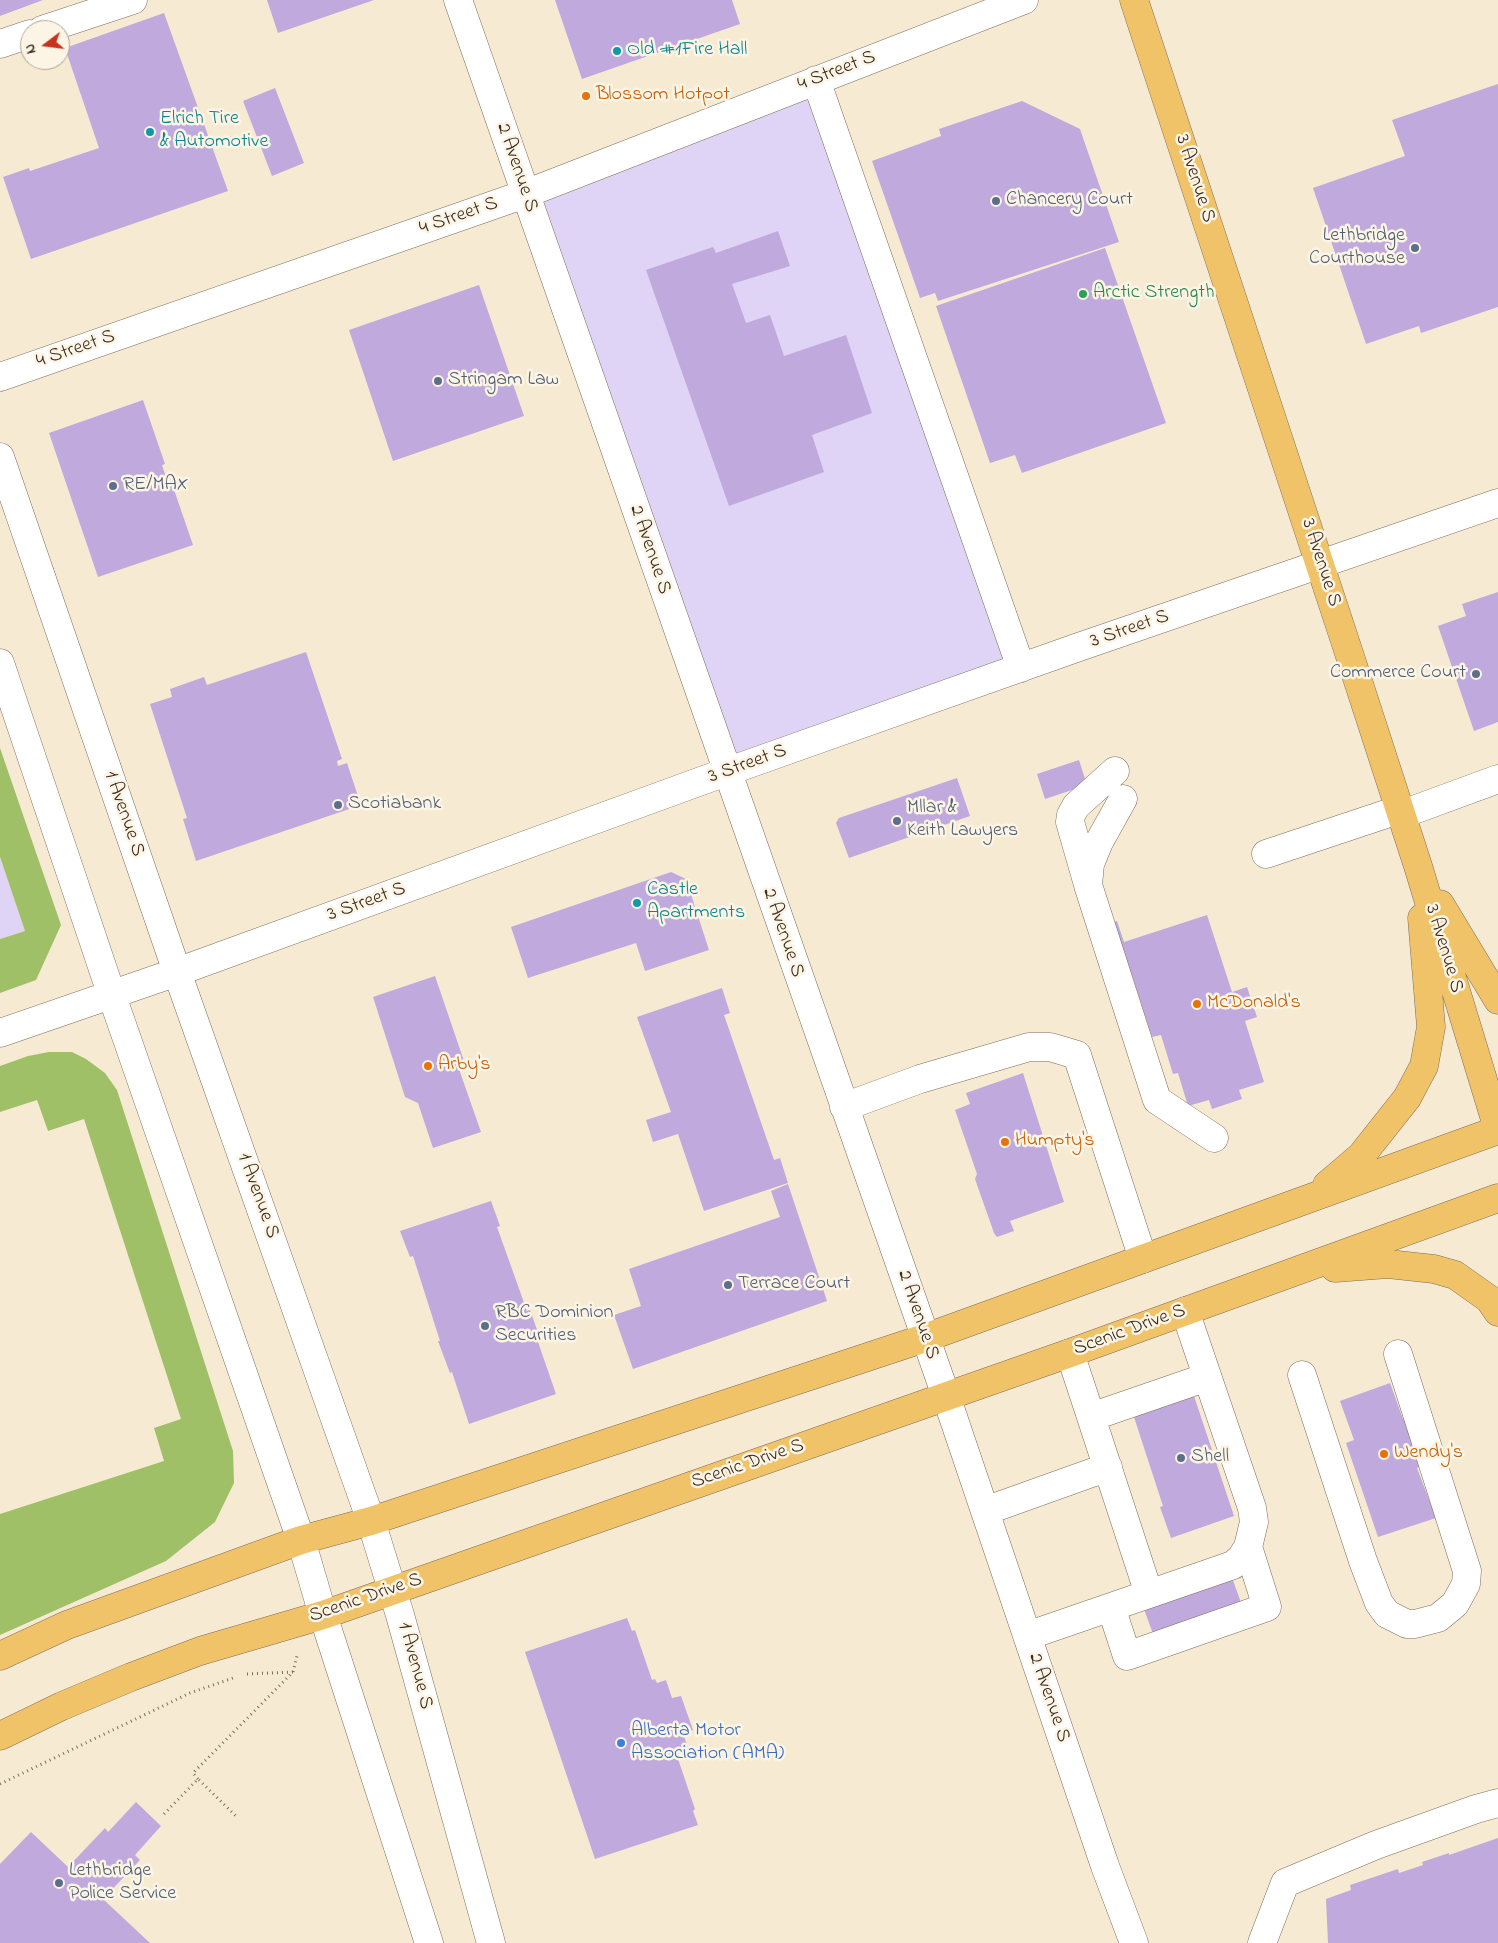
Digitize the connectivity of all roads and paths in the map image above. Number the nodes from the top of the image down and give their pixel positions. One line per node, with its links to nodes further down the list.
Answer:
1 (134, 0): 5 (street)
2 (458, 0): 9 (street, 2 Avenue S)
3 (1024, 0): 8 (street, 4 Street S)
4 (1134, 0): 13 (main road, 3 Avenue S)
5 (70, 21)
6 (20, 37): 7 (street)
7 (0, 44)
8 (816, 80): 9 (street, 4 Street S); 15 (street)
9 (525, 194): 10 (street, 4 Street S); 17 (street, 2 Avenue S)
10 (0, 377)
11 (0, 457): 24 (street, 1 Avenue S)
12 (1498, 503): 13 (street, 3 Street S)
13 (1321, 565): 15 (street, 3 Street S); 20 (main road, 3 Avenue S)
14 (0, 663): 25 (street)
15 (1021, 668): 17 (street, 3 Street S)
16 (1115, 771): 23 (street)
17 (726, 772): 24 (street, 3 Street S); 28 (street, 2 Avenue S)
18 (1498, 779): 20 (street)
19 (1123, 799): 23 (street)
20 (1399, 812): 21 (street); 22 (main road, 3 Avenue S)
21 (1266, 854)
22 (1418, 866): 26 (main road); 29 (main road, 3 Avenue S); 31 (main road)
23 (1088, 885): 30 (street)
24 (177, 972): 25 (street, 3 Street S); 46 (street, 1 Avenue S)
25 (111, 993): 27 (street, 3 Street S); 47 (street)
26 (1498, 1000)
27 (0, 1033)
28 (844, 1107): 33 (street); 37 (street, 2 Avenue S)
29 (1498, 1130): 31 (main road)
30 (1214, 1138)
31 (1314, 1197): 33 (main road)
32 (1498, 1198): 34 (main road, Scenic Drive S)
33 (1143, 1259): 37 (main road)
34 (1299, 1272): 35 (main road, Scenic Drive S); 36 (main road)
35 (1185, 1311): 38 (main road, Scenic Drive S); 41 (street)
36 (1498, 1312)
37 (925, 1338): 42 (street, 2 Avenue S); 46 (main road)
38 (1070, 1353): 42 (main road, Scenic Drive S); 43 (street)
39 (1398, 1354): 40 (street)
40 (1302, 1375)
41 (1206, 1377): 43 (street); 48 (street)
42 (946, 1396): 45 (street, 2 Avenue S); 49 (main road, Scenic Drive S)
43 (1091, 1416): 44 (street)
44 (1108, 1467): 45 (street); 50 (street)
45 (985, 1511): 53 (street, 2 Avenue S)
46 (371, 1521): 47 (main road); 49 (street, 1 Avenue S)
47 (302, 1540): 52 (street); 55 (main road)
48 (1248, 1547): 50 (street); 51 (street)
49 (392, 1590): 52 (main road, Scenic Drive S); 64 (street, 1 Avenue S)
50 (1149, 1594): 51 (street)
51 (1111, 1607): 53 (street)
52 (323, 1615): 57 (main road, Scenic Drive S); 63 (street)
53 (1027, 1636): 65 (street, 2 Avenue S)
54 (298, 1653): 56 (path)
55 (0, 1656)
56 (293, 1672): 58 (path); 59 (path)
57 (0, 1736)
58 (198, 1778): 61 (path); 62 (path)
59 (0, 1784)
60 (1498, 1803): 66 (street)
61 (164, 1814)
62 (237, 1817)
63 (429, 1943)
64 (491, 1943)
65 (1134, 1943)
66 (1262, 1943)

